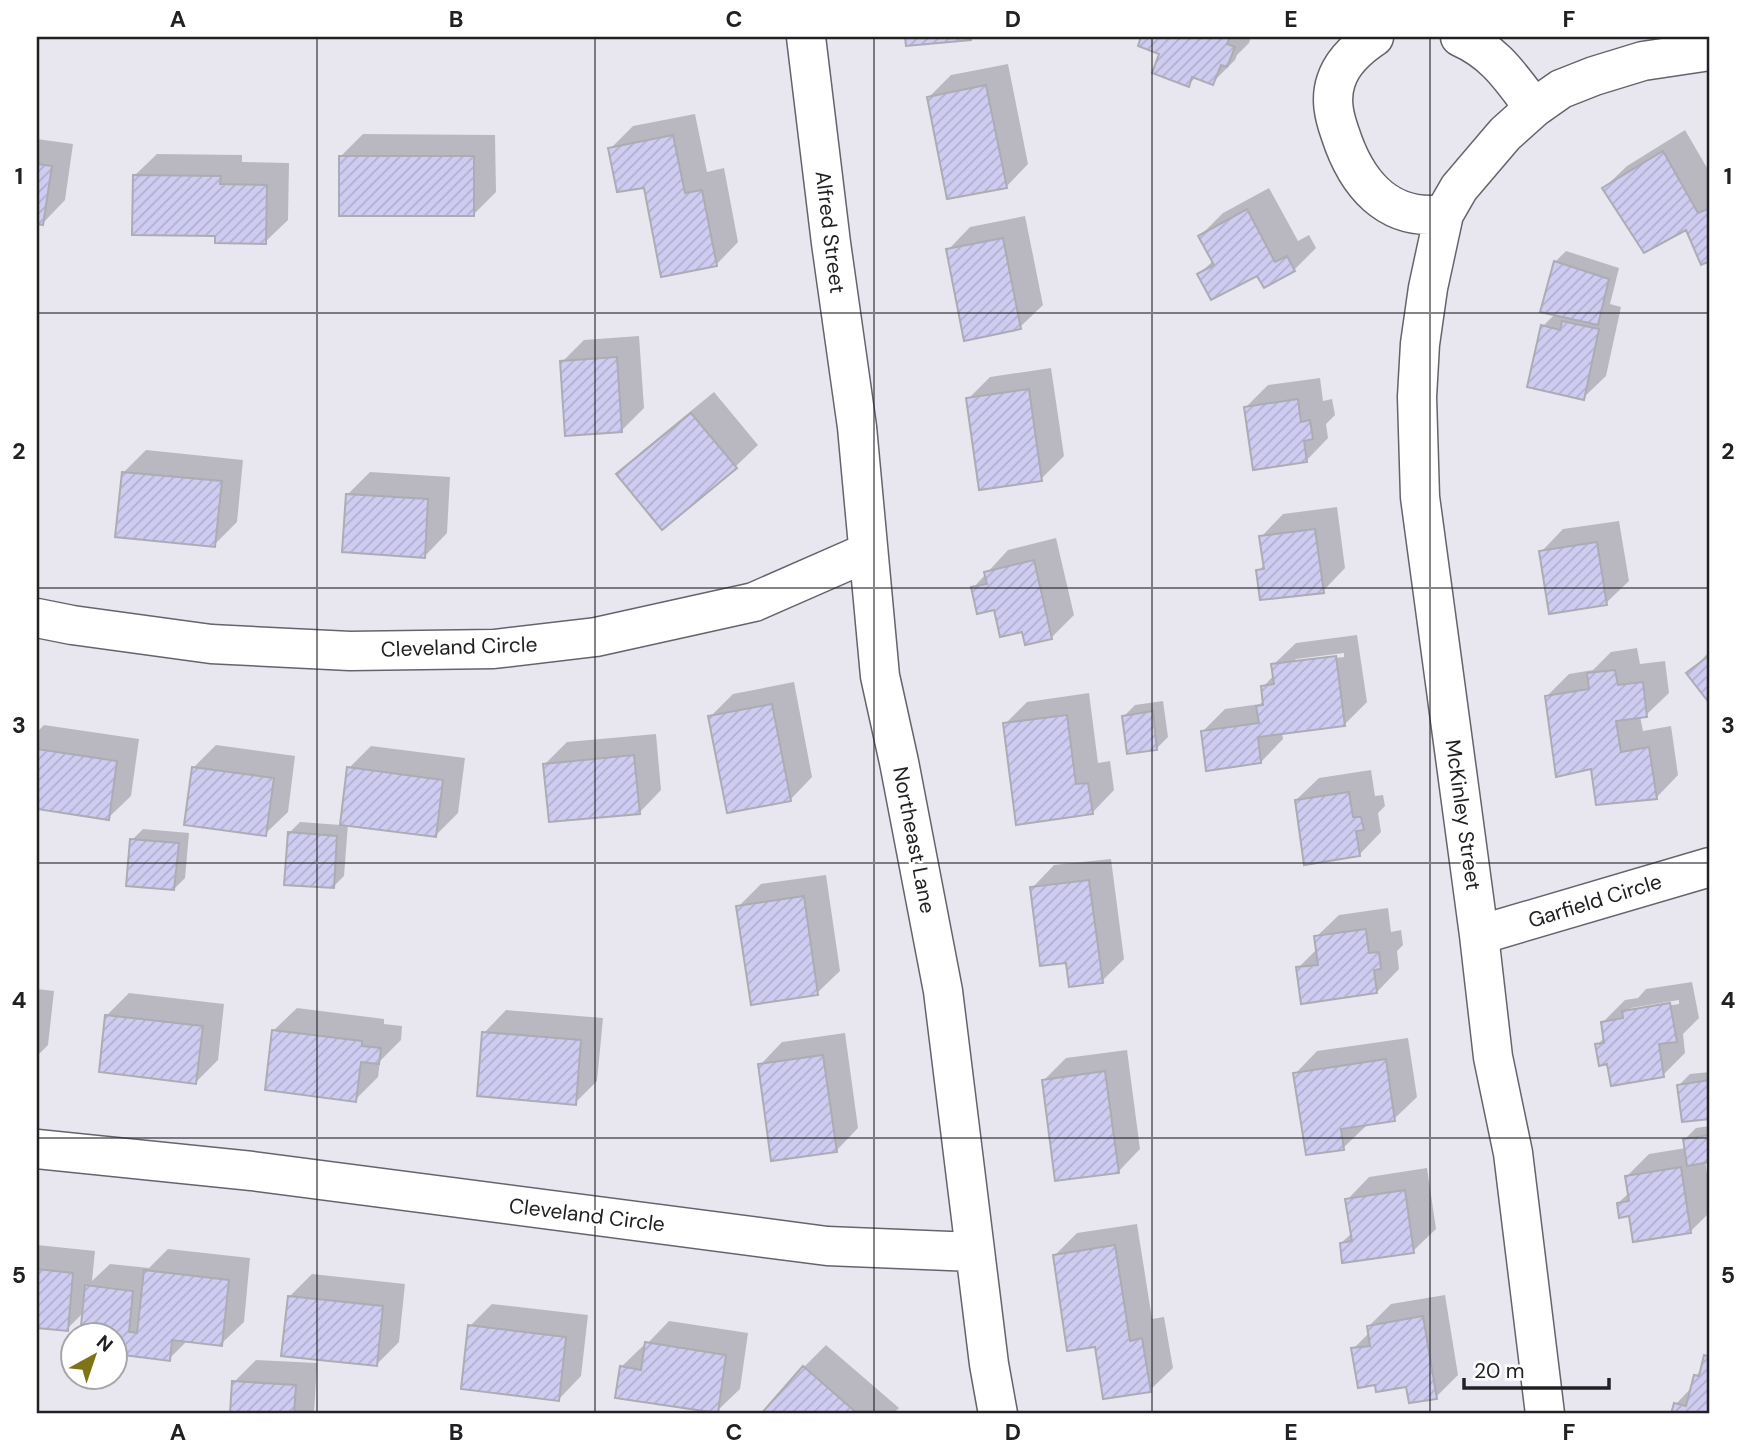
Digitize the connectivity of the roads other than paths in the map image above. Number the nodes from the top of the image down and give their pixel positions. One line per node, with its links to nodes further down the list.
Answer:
1 (806, 37): 7 (street, Alfred Street)
2 (1374, 37): 6 (street)
3 (1460, 37): 5 (street)
4 (1710, 51): 5 (street, McKinley Street)
5 (1534, 108): 6 (street, McKinley Street)
6 (1444, 214): 11 (street, McKinley Street)
7 (857, 428): 8 (street, Northeast Lane)
8 (868, 552): 9 (street, Cleveland Circle); 13 (street, Northeast Lane)
9 (37, 618)
10 (1710, 867): 11 (street, Garfield Circle)
11 (1479, 935): 15 (street, McKinley Street)
12 (37, 1149): 13 (street, Cleveland Circle)
13 (974, 1252): 14 (street)
14 (998, 1414)
15 (1545, 1414)

